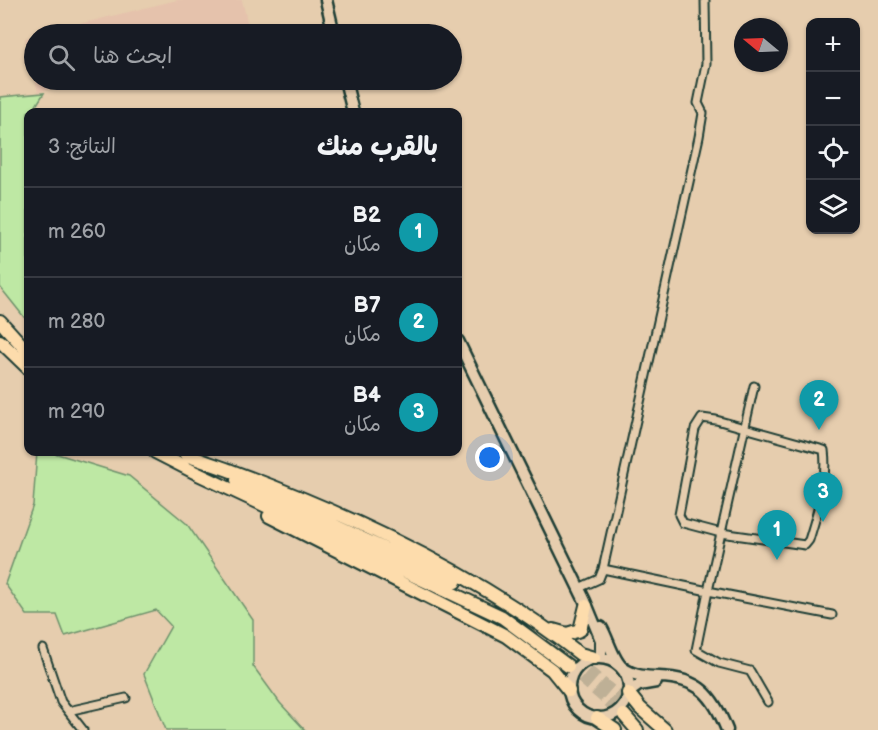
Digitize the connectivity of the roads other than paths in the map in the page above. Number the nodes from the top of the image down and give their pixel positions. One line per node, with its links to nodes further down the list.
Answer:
1 (326, 0): 3 (main road)
2 (705, 0): 18 (street)
3 (332, 24)
4 (348, 90): 5 (main road)
5 (352, 108)
6 (0, 321): 8 (highway)
7 (0, 341): 10 (highway)
8 (24, 348)
9 (462, 349): 19 (main road)
10 (24, 364)
11 (754, 386): 12 (street)
12 (745, 427): 17 (street); 17 (street); 17 (street)
13 (163, 456): 16 (highway)
14 (188, 456): 16 (highway)
15 (190, 456): 23 (highway)
16 (196, 473): 28 (highway)
17 (721, 533): 20 (street)
18 (603, 569): 19 (street); 20 (street)
19 (579, 588): 21 (main road)
20 (708, 591): 22 (street); 31 (street)
21 (586, 604): 23 (highway); 25 (main road); 26 (main road)
22 (832, 615)
23 (542, 626): 25 (highway)
24 (43, 649): 32 (street)
25 (598, 658): 26 (main road); 28 (main road)
26 (620, 667): 27 (main road); 29 (main road)
27 (681, 680): 29 (main road); 39 (main road)
28 (569, 691): 33 (main road)
29 (628, 693): 33 (main road); 38 (highway)
30 (126, 698): 32 (street)
31 (768, 702)
32 (68, 711): 34 (street)
33 (597, 718): 35 (highway)
34 (83, 730)
35 (615, 730)
36 (637, 730): 37 (highway)
37 (653, 730)
38 (665, 730)
39 (727, 730)

